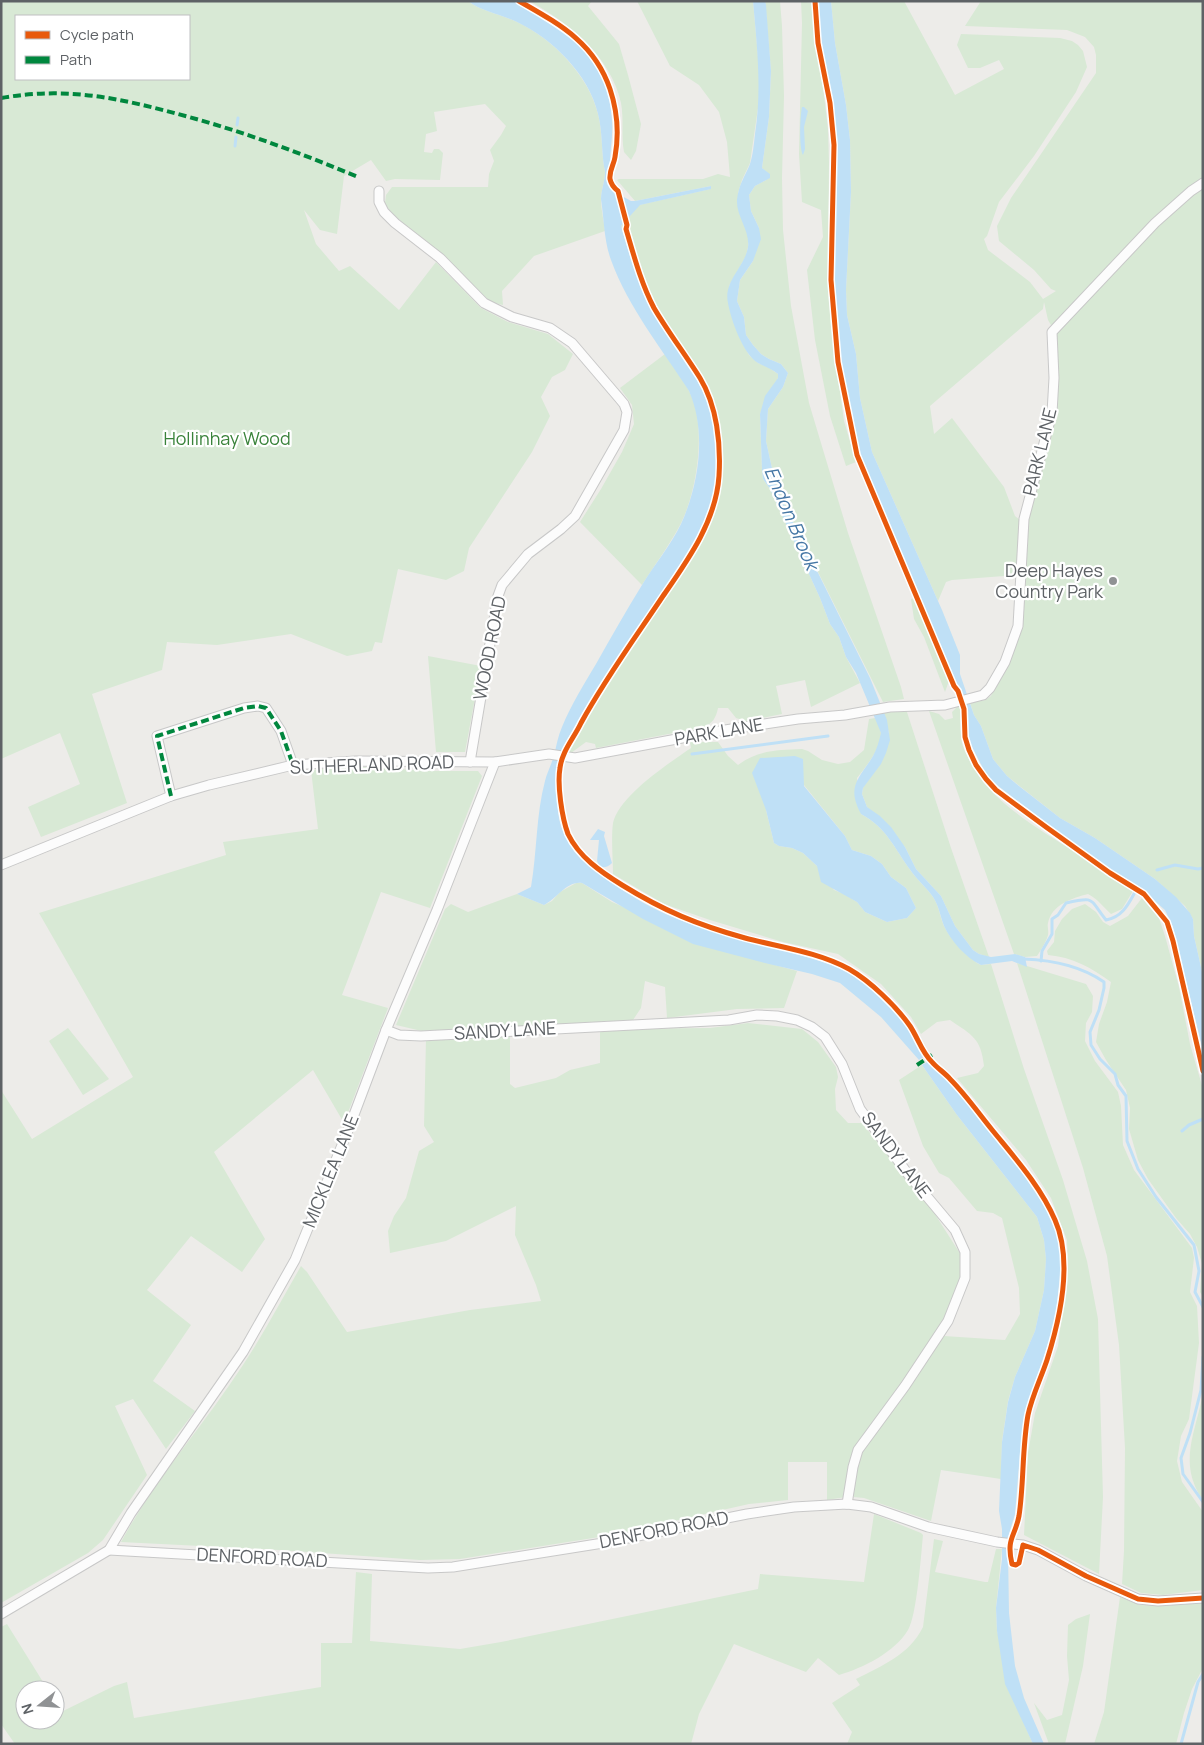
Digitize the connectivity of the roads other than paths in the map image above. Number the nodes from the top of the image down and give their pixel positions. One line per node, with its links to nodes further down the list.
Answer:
1 (1203, 184): 3 (street, PARK LANE)
2 (378, 191): 4 (street, WOOD ROAD)
3 (549, 754): 5 (street, SUTHERLAND ROAD)
4 (470, 762): 5 (street, SUTHERLAND ROAD); 6 (street, SUTHERLAND ROAD)
5 (494, 762): 9 (street, MICKLEA LANE)
6 (293, 765): 7 (street, SUTHERLAND ROAD); 7 (street)
7 (171, 796): 8 (street, SUTHERLAND ROAD)
8 (1, 865)
9 (386, 1030): 10 (street, SANDY LANE); 11 (street, MICKLEA LANE)
10 (847, 1504): 11 (street, DENFORD ROAD); 12 (street, DENFORD ROAD)
11 (108, 1550): 13 (street)
12 (1203, 1598)
13 (1, 1614)

